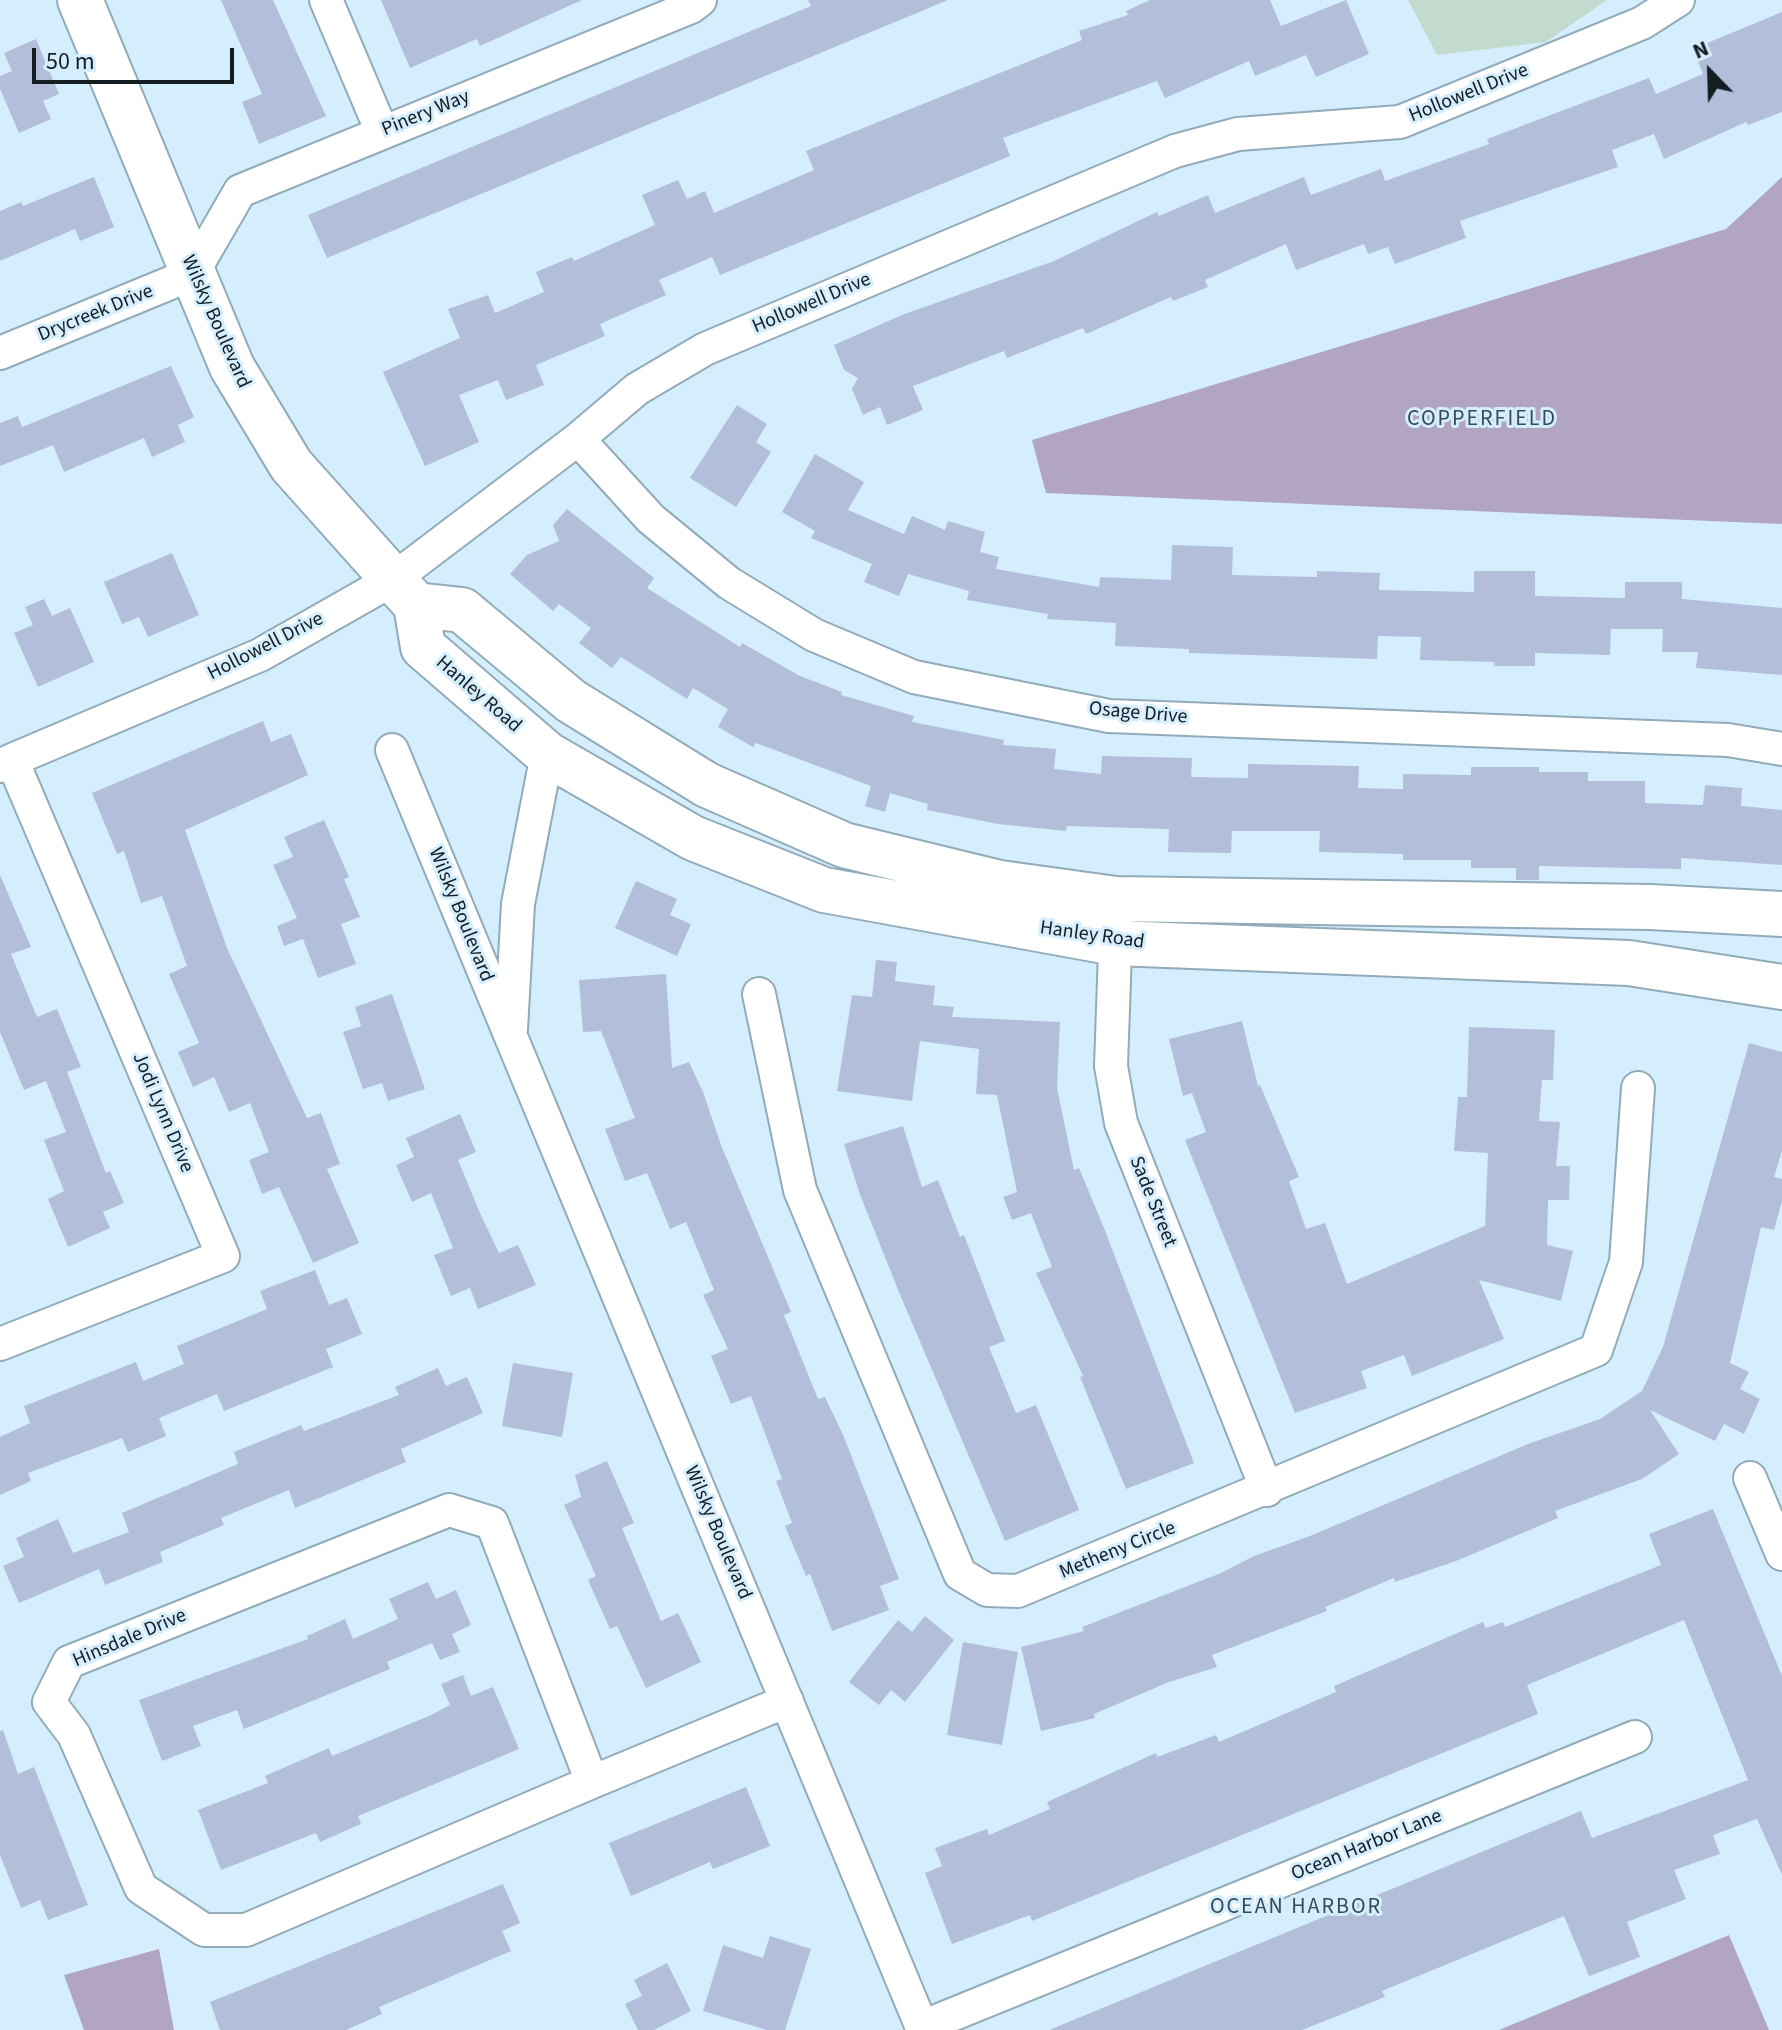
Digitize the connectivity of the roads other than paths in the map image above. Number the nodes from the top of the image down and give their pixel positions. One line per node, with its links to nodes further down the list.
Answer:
1 (80, 0): 6 (main road, Wilsky Boulevard)
2 (326, 0): 5 (street)
3 (700, 0): 5 (street, Pinery Way)
4 (1678, 0): 8 (street, Hollowell Drive)
5 (382, 132): 6 (street, Pinery Way)
6 (192, 274): 7 (street, Drycreek Drive); 9 (main road, Wilsky Boulevard)
7 (0, 353)
8 (578, 439): 9 (street, Hollowell Drive); 10 (street, Osage Drive)
9 (404, 592): 12 (main road, Hanley Road); 13 (street, Hollowell Drive); 14 (main road, Hanley Road)
10 (1782, 749)
11 (392, 750): 19 (street, Wilsky Boulevard)
12 (547, 754): 16 (main road, Hanley Road); 19 (street, Wilsky Boulevard)
13 (6, 763): 21 (street, Jodi Lynn Drive)
14 (1116, 899): 15 (main road, Hanley Road); 16 (street, Sade Street)
15 (1782, 914)
16 (1115, 943): 17 (main road, Hanley Road); 23 (street, Sade Street)
17 (1782, 987)
18 (759, 994): 23 (street, Metheny Circle)
19 (510, 1036): 25 (street, Wilsky Boulevard)
20 (1638, 1088): 23 (street, Metheny Circle)
21 (0, 1344)
22 (1750, 1478): 24 (street)
23 (1267, 1490)
24 (1782, 1554)
25 (787, 1701): 27 (street, Hinsdale Drive); 28 (street, Wilsky Boulevard)
26 (1635, 1737): 28 (street, Ocean Harbor Lane)
27 (592, 1782): 27 (street, Hinsdale Drive)
28 (922, 2028)

